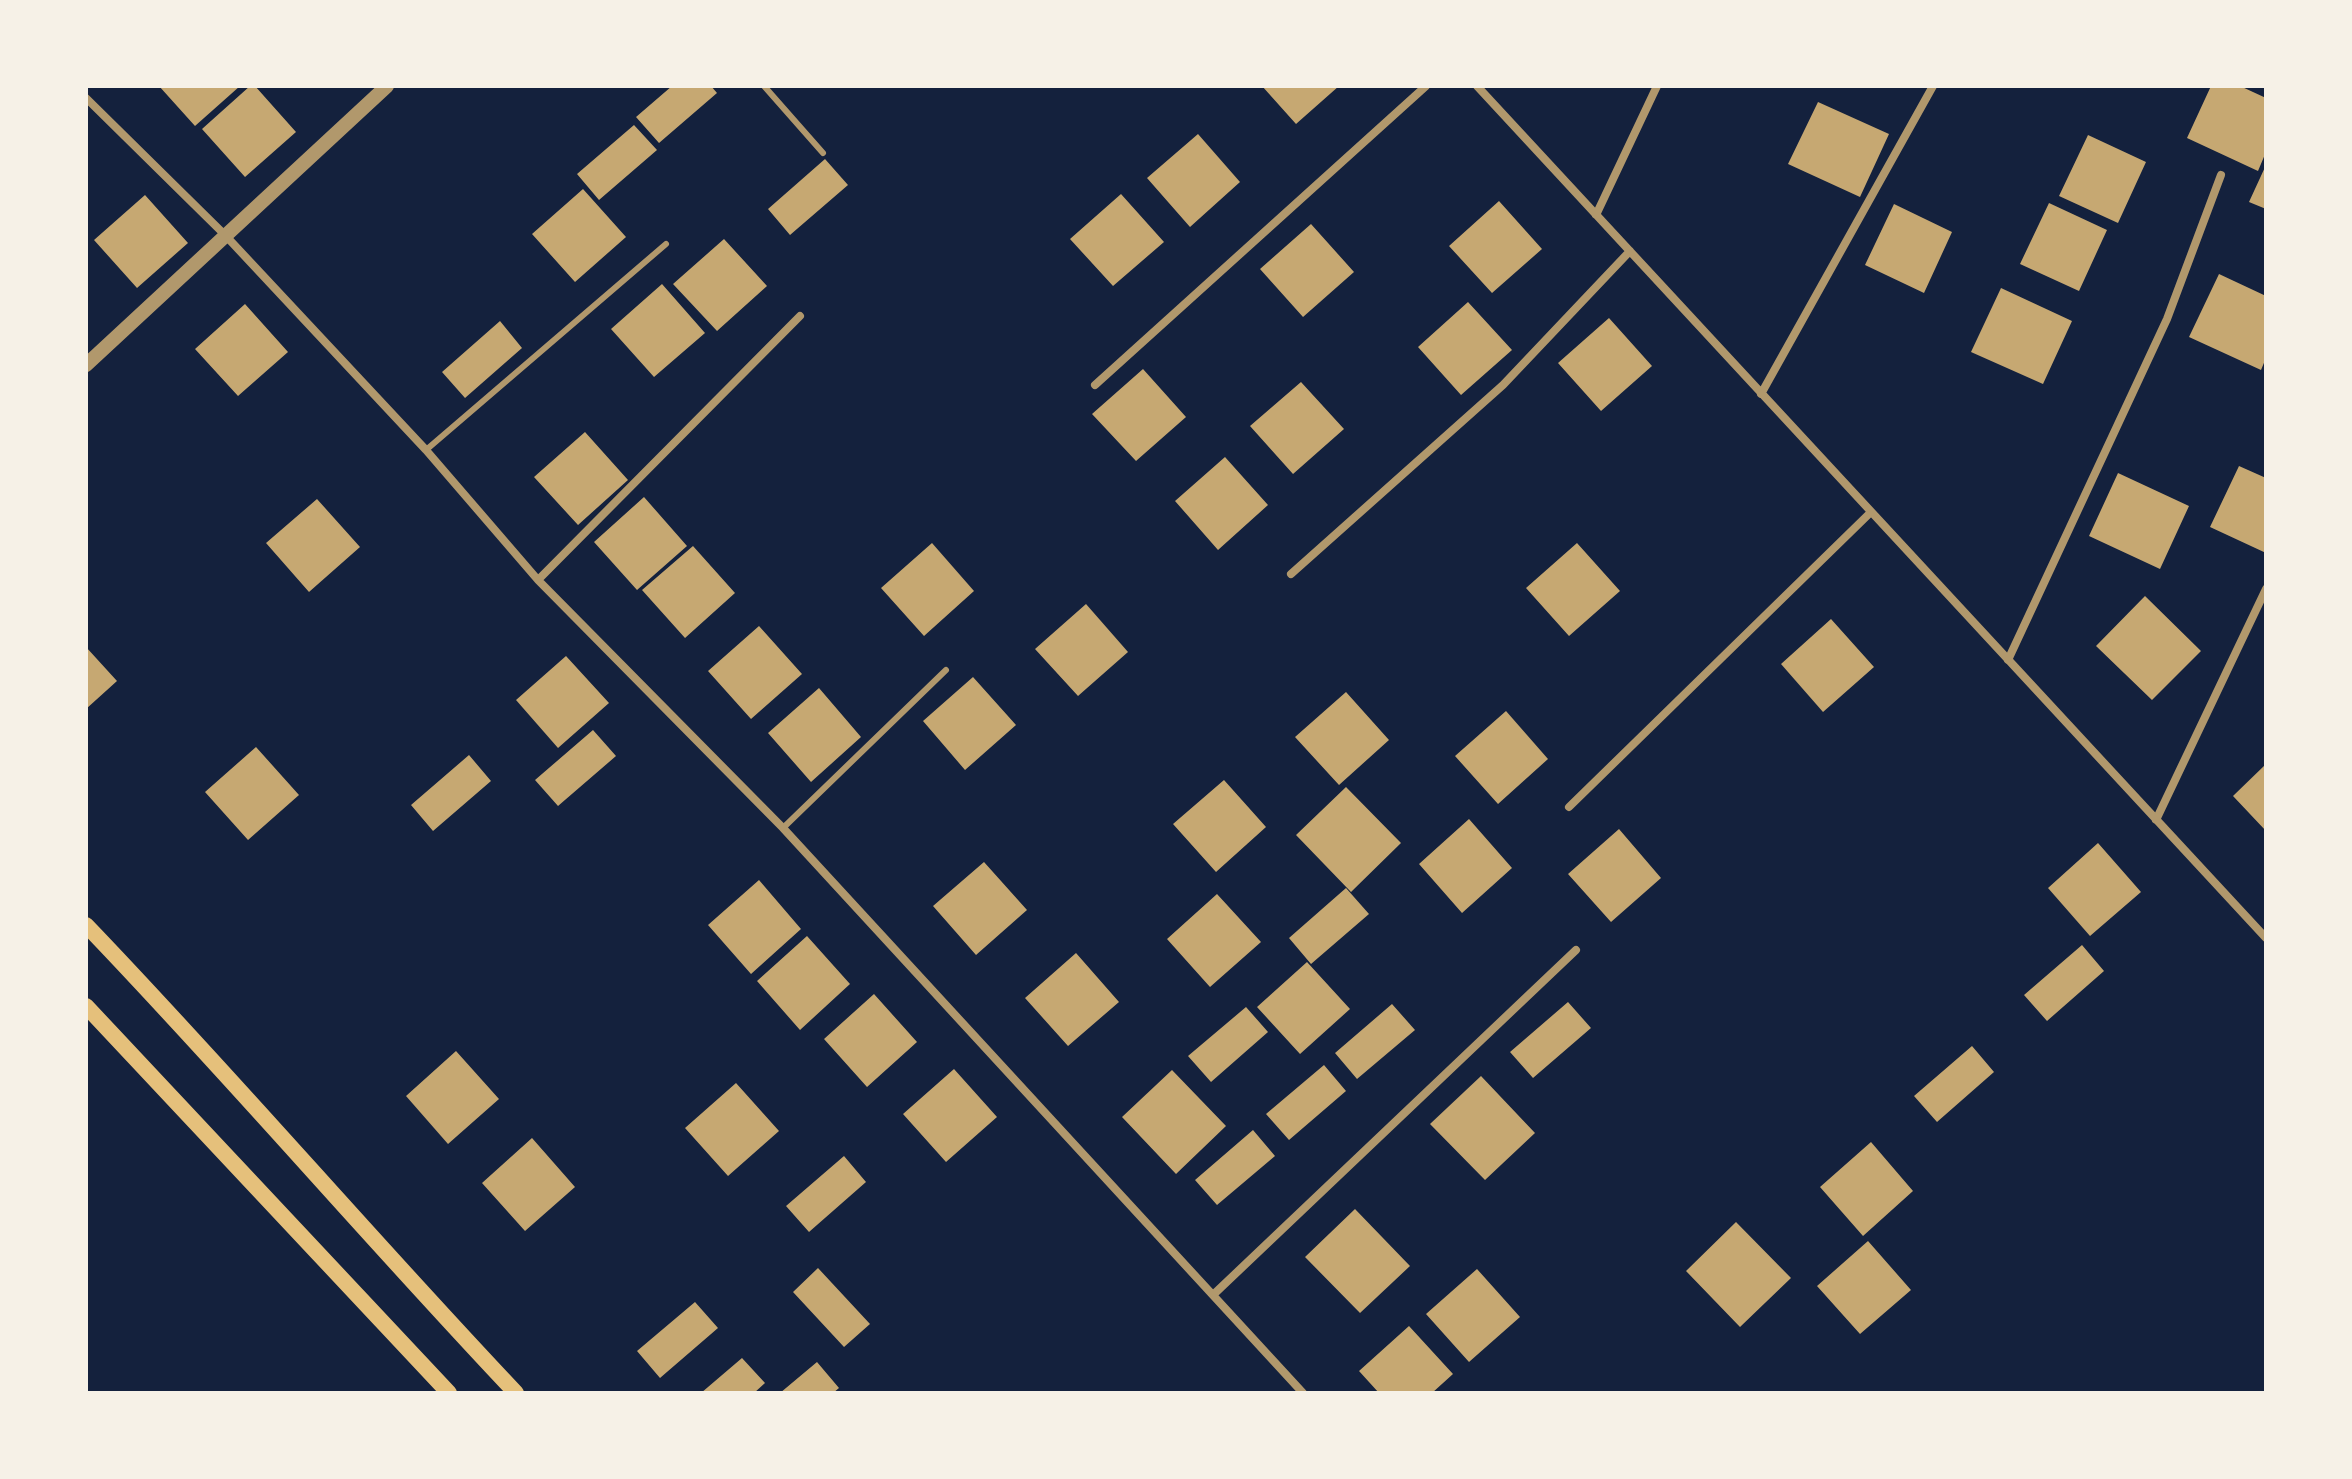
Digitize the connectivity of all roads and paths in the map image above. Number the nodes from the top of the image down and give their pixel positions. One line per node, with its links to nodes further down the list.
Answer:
1 (387, 86): 11 (street)
2 (764, 86): 8 (lane)
3 (1426, 86): 16 (street)
4 (1477, 86): 10 (street)
5 (1657, 86): 10 (street)
6 (1933, 86): 17 (street)
7 (86, 98): 11 (street)
8 (823, 153)
9 (2221, 175): 23 (street)
10 (1596, 215): 13 (street)
11 (225, 235): 15 (street); 18 (street)
12 (666, 244): 18 (lane)
13 (1630, 251): 17 (street); 20 (street)
14 (800, 316): 21 (street)
15 (86, 365)
16 (1095, 385)
17 (1761, 394): 19 (street)
18 (426, 450): 21 (street)
19 (1871, 512): 23 (street); 25 (street)
20 (1291, 574)
21 (538, 580): 27 (street)
22 (2266, 589): 26 (street)
23 (2008, 660): 26 (street)
24 (946, 670): 27 (lane)
25 (1569, 807)
26 (2156, 820): 29 (street)
27 (783, 828): 32 (street)
28 (86, 925): 34 (main road)
29 (2266, 938)
30 (1576, 950): 32 (street)
31 (86, 1006): 33 (main road)
32 (1213, 1295): 35 (street)
33 (449, 1393)
34 (516, 1393)
35 (1303, 1393)

